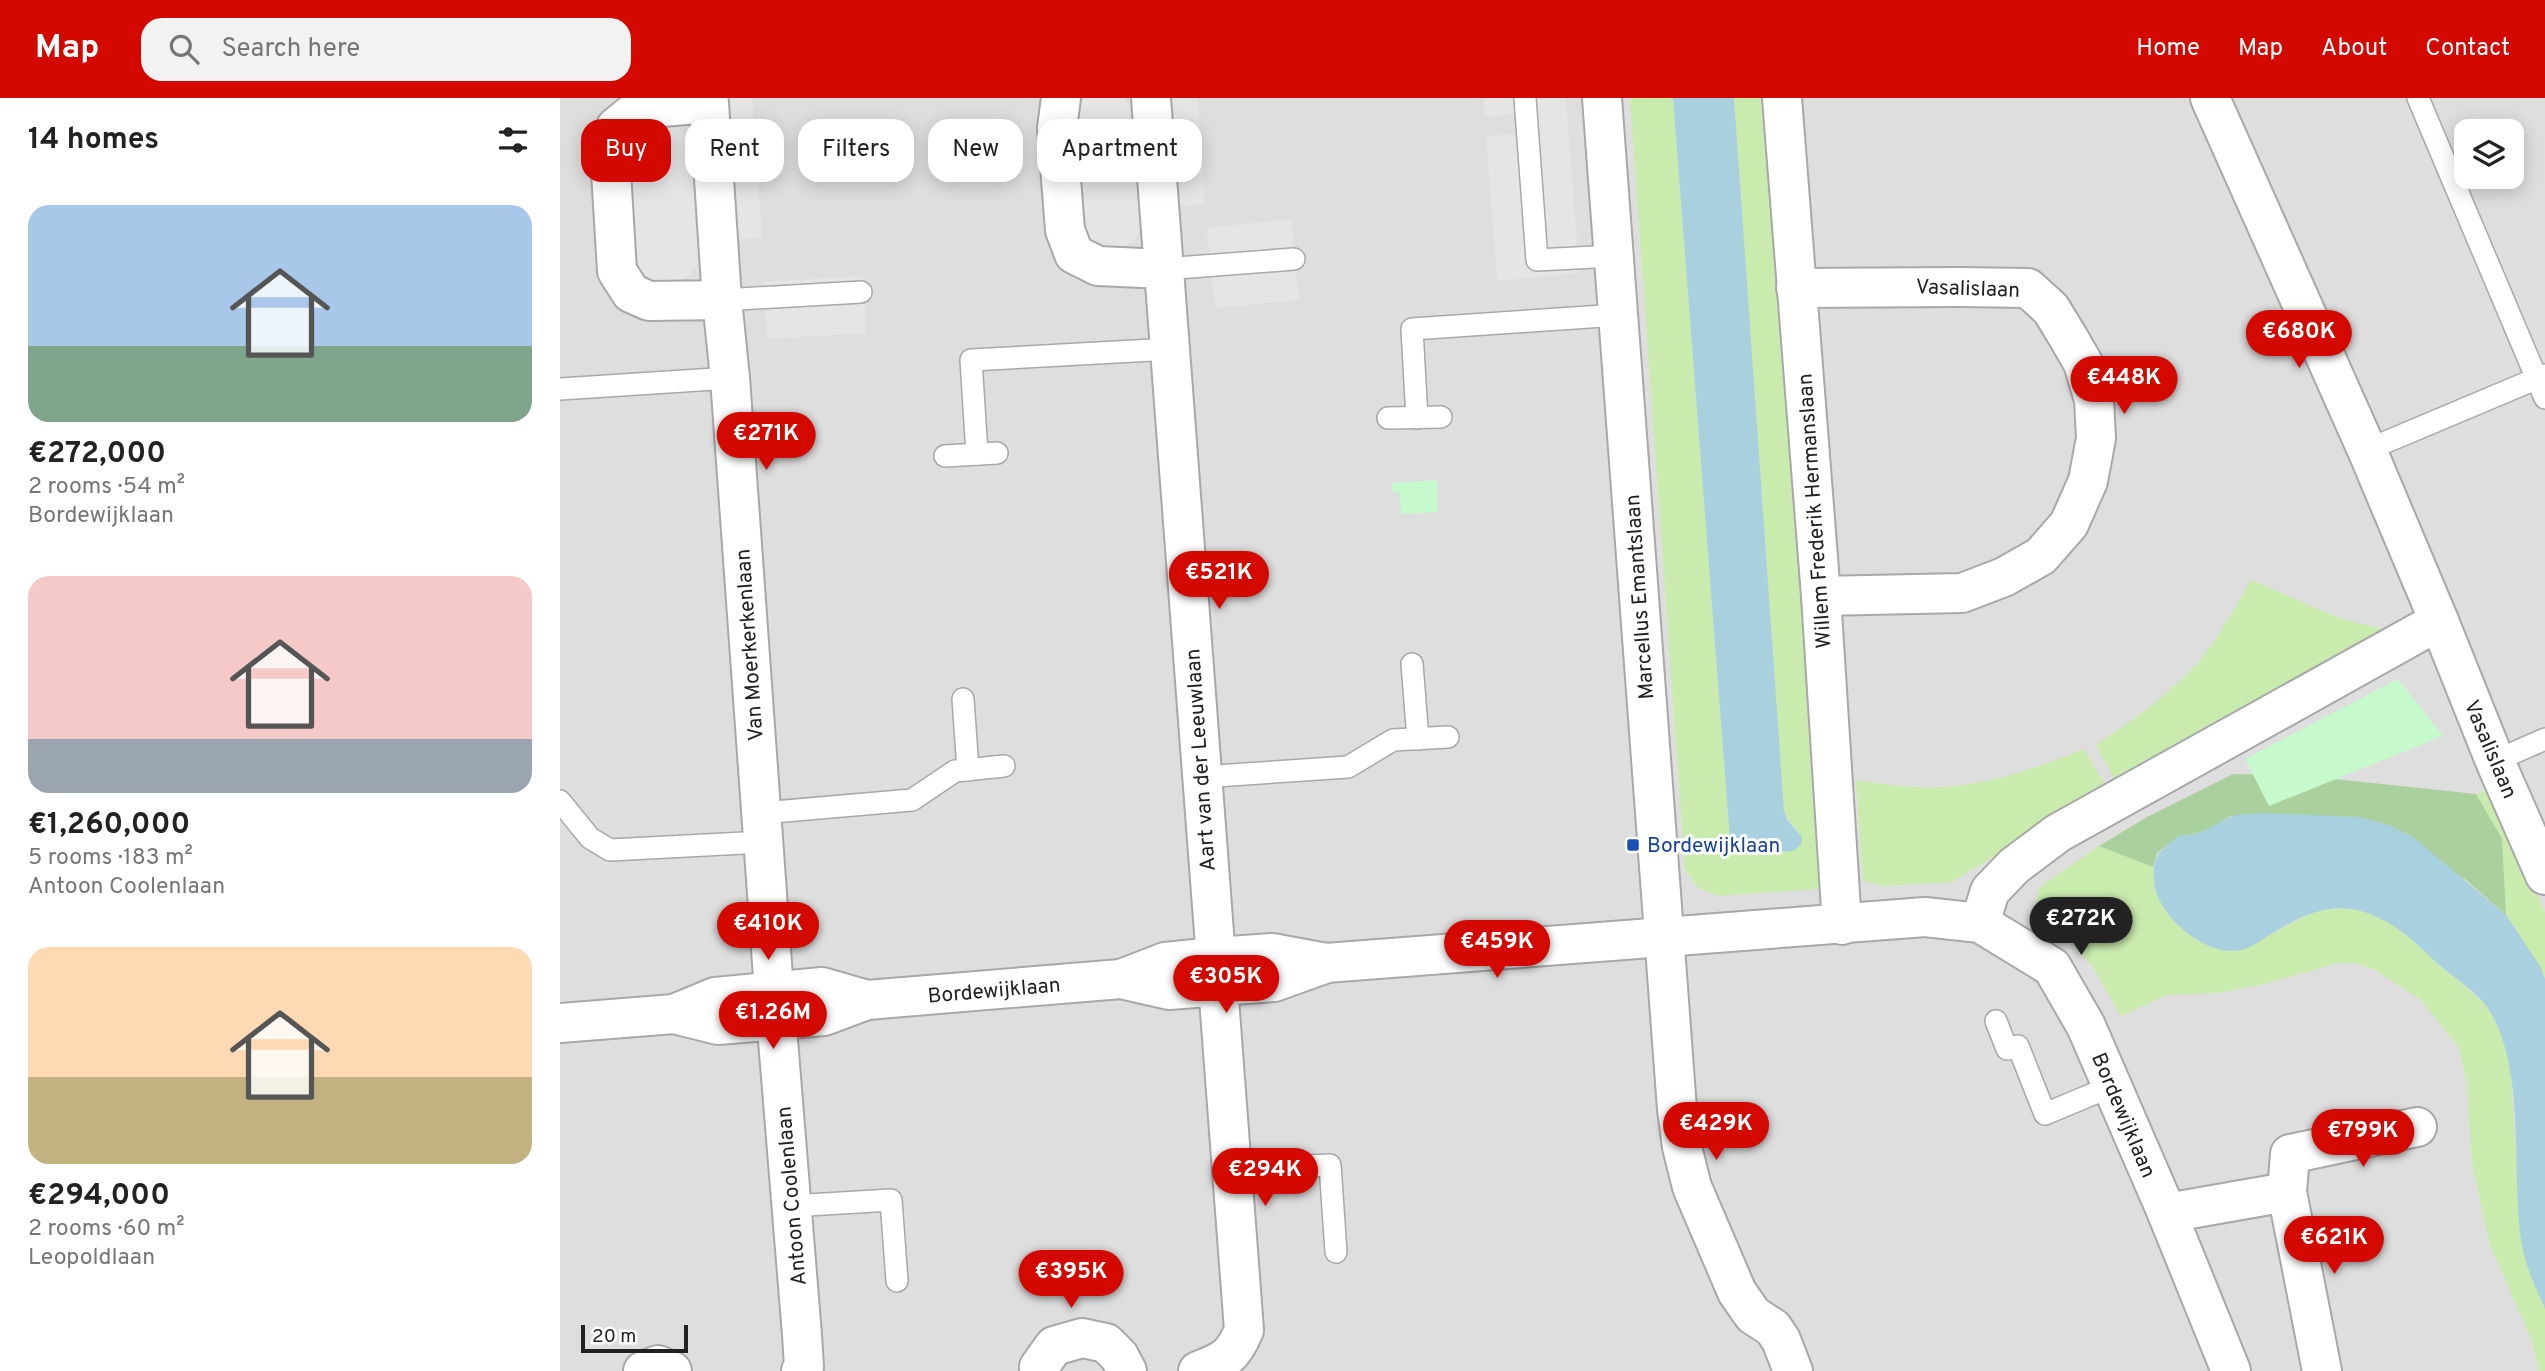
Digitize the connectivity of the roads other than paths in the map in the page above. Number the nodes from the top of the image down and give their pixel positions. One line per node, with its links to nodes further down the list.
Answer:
1 (1061, 98): 10 (street)
2 (1151, 98): 10 (street, Aart van der Leeuwlaan)
3 (1525, 98): 8 (lane)
4 (1602, 98): 8 (street, Marcellus Emantslaan)
5 (1782, 98): 11 (street, Willem Frederik Hermanslaan)
6 (2210, 98): 22 (street, Vasalislaan)
7 (2418, 98): 17 (lane)
8 (1614, 256): 14 (street, Marcellus Emantslaan)
9 (1294, 259): 10 (lane)
10 (1164, 269): 15 (street, Aart van der Leeuwlaan)
11 (1796, 288): 24 (street, Willem Frederik Hermanslaan); 24 (street, Vasalislaan)
12 (861, 292): 13 (lane)
13 (722, 300): 13 (street, Van Moerkerkenlaan); 16 (street, Van Moerkerkenlaan)
14 (1618, 315): 21 (lane); 40 (street, Marcellus Emantslaan)
15 (1171, 349): 23 (lane); 34 (street, Aart van der Leeuwlaan)
16 (730, 378): 18 (lane); 36 (street, Van Moerkerkenlaan)
17 (2542, 384): 22 (lane)
18 (560, 389)
19 (1441, 417): 21 (lane)
20 (1388, 418): 21 (lane)
21 (1417, 418)
22 (2367, 450): 25 (street, Vasalislaan)
23 (945, 456)
24 (1821, 596): 39 (street, Willem Frederik Hermanslaan)
25 (2439, 621): 31 (street, Vasalislaan); 38 (street)
26 (1412, 664): 29 (lane)
27 (963, 699): 33 (lane)
28 (1448, 737): 29 (lane)
29 (1418, 739): 34 (lane)
30 (2545, 739): 31 (lane)
31 (2495, 761): 37 (street, Vasalislaan)
32 (1004, 766): 33 (lane)
33 (968, 770): 36 (lane)
34 (1201, 778): 41 (street, Aart van der Leeuwlaan)
35 (560, 801): 36 (lane)
36 (762, 827): 42 (street, Van Moerkerkenlaan)
37 (2545, 876)
38 (1980, 923): 39 (street, Bordewijklaan); 45 (street, Bordewijklaan)
39 (1842, 925): 40 (street, Bordewijklaan)
40 (1664, 938): 41 (street, Bordewijklaan); 59 (street, Marcellus Emantslaan)
41 (1216, 972): 42 (street, Bordewijklaan); 47 (street, Aart van der Leeuwlaan)
42 (775, 1006): 44 (street, Bordewijklaan); 49 (street, Antoon Coolenlaan)
43 (1996, 1021): 45 (lane)
44 (560, 1023)
45 (2112, 1086): 50 (street, Bordewijklaan)
46 (2417, 1127): 48 (street)
47 (1232, 1169): 51 (lane); 58 (street, Aart van der Leeuwlaan)
48 (2287, 1192): 50 (street); 61 (street)
49 (791, 1206): 52 (lane); 55 (street, Antoon Coolenlaan)
50 (2167, 1213): 60 (street, Bordewijklaan)
51 (1336, 1252)
52 (897, 1281)
53 (643, 1371): 54 (street)
54 (672, 1371)
55 (801, 1371)
56 (1041, 1371): 57 (street)
57 (1127, 1371)
58 (1198, 1371)
59 (1793, 1371)
60 (2231, 1371)
61 (2322, 1371)

